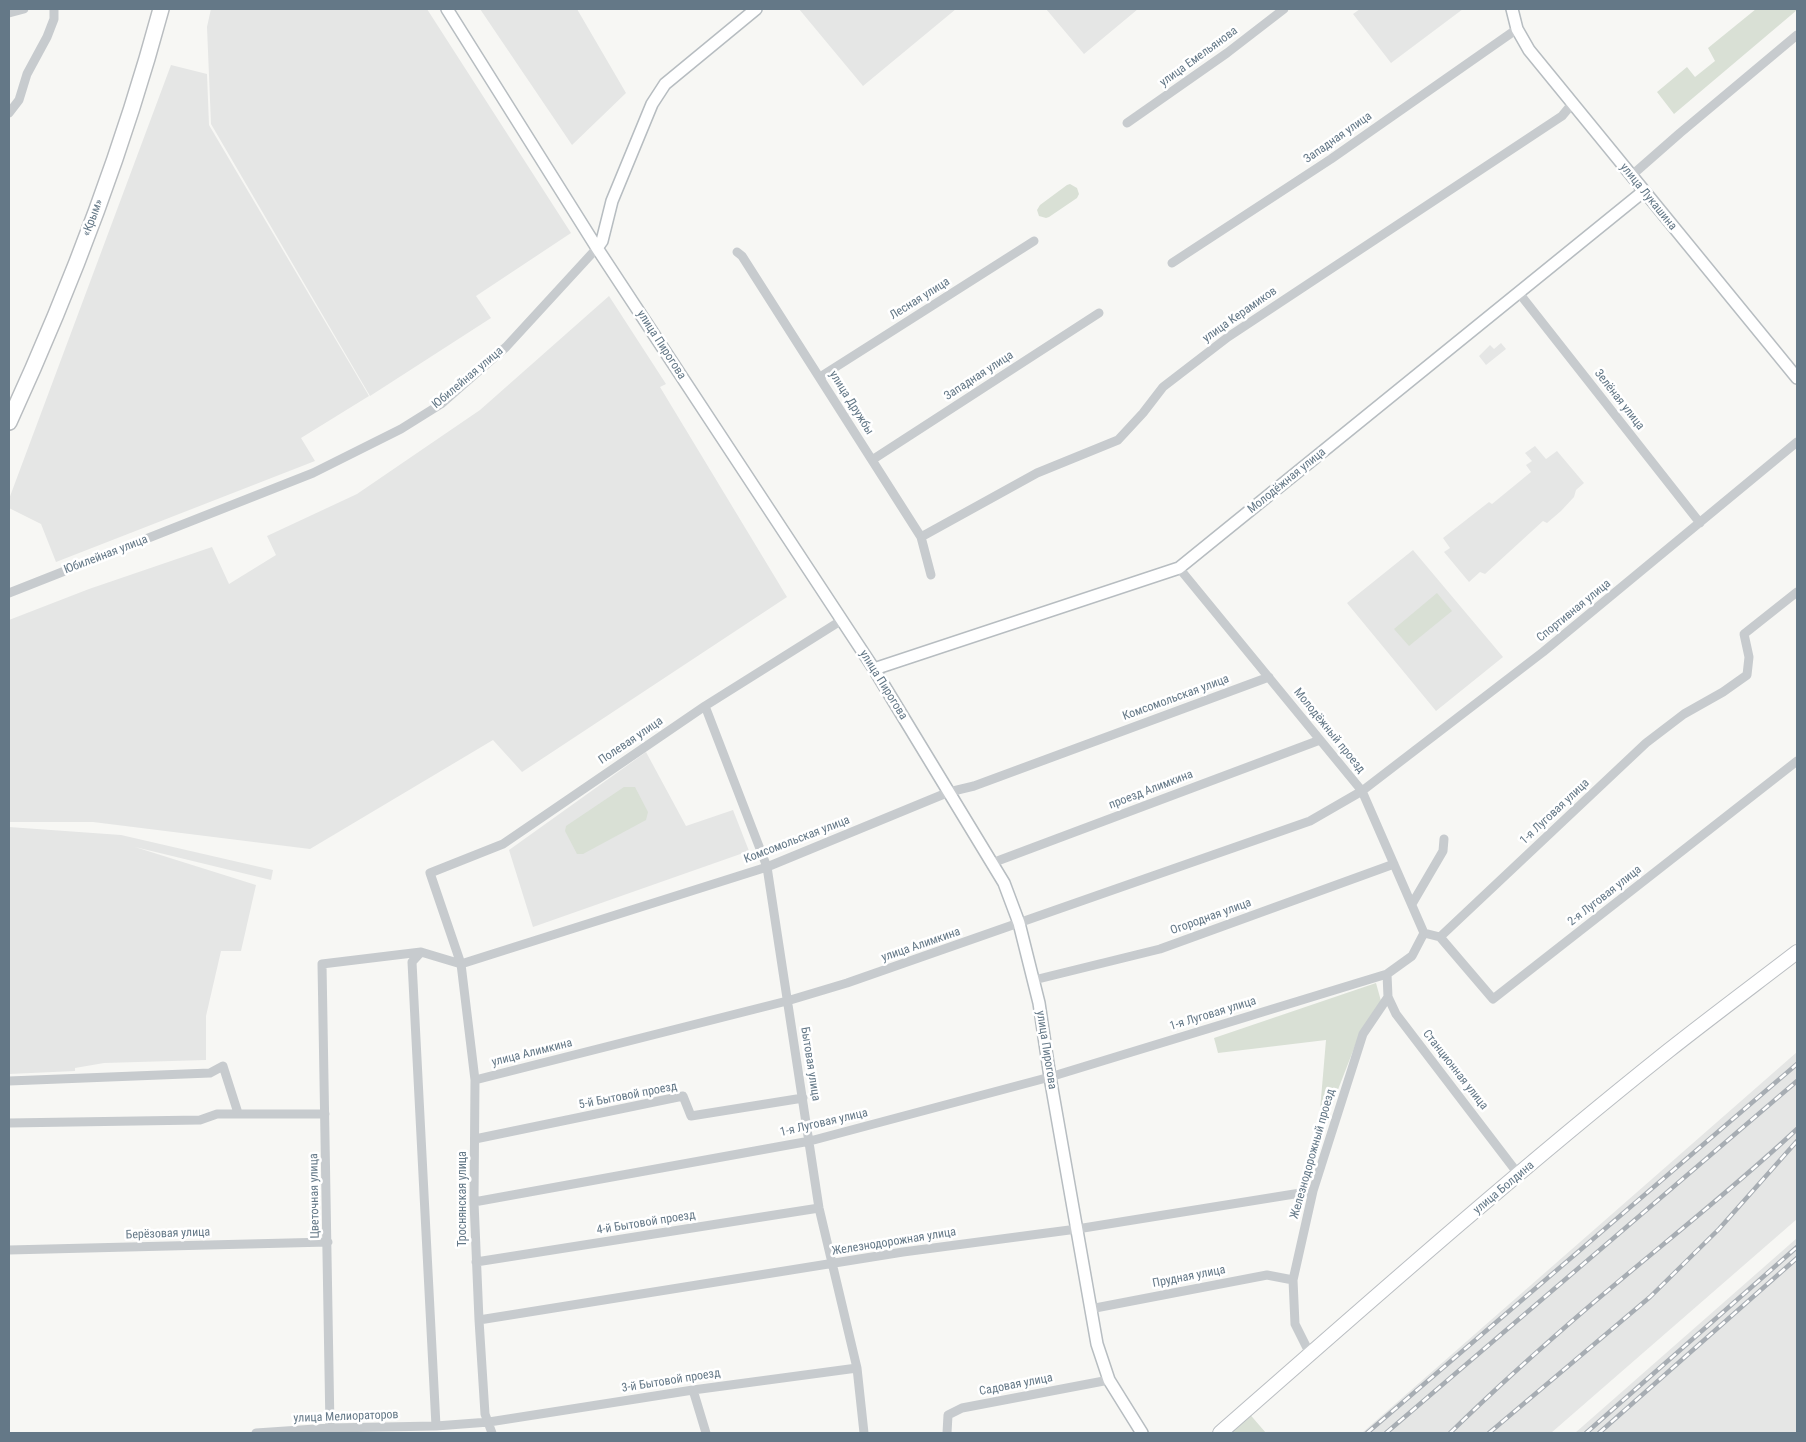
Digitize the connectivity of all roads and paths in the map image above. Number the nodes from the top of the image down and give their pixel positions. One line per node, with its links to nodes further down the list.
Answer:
1 (24, 9): 8 (street)
2 (54, 9): 12 (street)
3 (161, 9): 24 (highway, «Крым»)
4 (447, 9): 17 (street, улица Пирогова)
5 (756, 9): 17 (street, Юбилейная улица)
6 (1284, 9): 13 (street, улица Емельянова)
7 (1512, 9): 9 (street, улица Лукашина)
8 (9, 14)
9 (1517, 30): 11 (street, улица Лукашина); 19 (street, Западная улица)
10 (1797, 35): 14 (street)
11 (1572, 104): 14 (street, улица Лукашина); 28 (street, улица Керамиков)
12 (9, 113)
13 (1127, 123)
14 (1631, 176): 15 (street, улица Лукашина)
15 (1644, 191): 20 (street, Молодёжная улица); 23 (street, улица Лукашина)
16 (1034, 241): 22 (street, Лесная улица)
17 (597, 248): 32 (street, Юбилейная улица); 33 (street, улица Пирогова)
18 (737, 252): 22 (street, улица Дружбы)
19 (1172, 263)
20 (1519, 293): 27 (street, Зелёная улица); 29 (street, Молодёжная улица)
21 (1099, 313): 26 (street, Западная улица)
22 (820, 377): 26 (street, улица Дружбы)
23 (1797, 378)
24 (9, 422)
25 (1797, 442): 27 (street, Спортивная улица)
26 (872, 460): 28 (street, улица Дружбы)
27 (1700, 523): 40 (street, Спортивная улица)
28 (921, 537): 30 (street, улица Дружбы)
29 (1179, 568): 34 (street, Молодёжная улица); 35 (street, Молодёжный проезд)
30 (931, 575)
31 (1797, 592): 49 (street, 1-я Луговая улица)
32 (9, 593)
33 (842, 620): 34 (street, улица Пирогова); 36 (street, Полевая улица)
34 (874, 669): 39 (street, улица Пирогова)
35 (1269, 677): 37 (street, Молодёжный проезд); 39 (street, Комсомольская улица)
36 (705, 706): 44 (street, Бытовая улица); 45 (street, Полевая улица)
37 (1320, 740): 40 (street, Молодёжный проезд); 42 (street, проезд Алимкина)
38 (1797, 761): 49 (street, 2-я Луговая улица)
39 (949, 792): 42 (street, улица Пирогова); 44 (street, Комсомольская улица)
40 (1362, 792): 43 (street, Молодёжный проезд); 47 (street, улица Алимкина)
41 (1444, 840): 46 (street)
42 (992, 863): 47 (street, улица Пирогова)
43 (1394, 864): 46 (street, Молодёжный проезд); 54 (street, Огородная улица)
44 (767, 867): 52 (street, Комсомольская улица); 56 (street, Бытовая улица)
45 (430, 873): 52 (street, Троснянская улица)
46 (1412, 904): 48 (street, Молодёжный проезд)
47 (1019, 923): 54 (street, улица Пирогова); 56 (street, улица Алимкина)
48 (1424, 933): 49 (street); 53 (street, 1-я Луговая улица)
49 (1440, 937)
50 (420, 952): 52 (street); 62 (street, Цветочная улица); 84 (street)
51 (1797, 952): 66 (main road, улица Болдина)
52 (461, 964): 58 (street, Троснянская улица)
53 (1387, 974): 55 (street, Станционная улица); 57 (street, 1-я Луговая улица)
54 (1034, 980): 57 (street, улица Пирогова)
55 (1388, 997): 66 (street, Станционная улица); 67 (street, Железнодорожный проезд)
56 (786, 1001): 58 (street, улица Алимкина); 60 (street, Бытовая улица)
57 (1050, 1077): 65 (street, 1-я Луговая улица); 70 (street, улица Пирогова)
58 (475, 1080): 64 (street, Троснянская улица)
59 (9, 1081): 61 (street)
60 (802, 1098): 64 (street, 5-й Бытовой проезд); 65 (street, Бытовая улица)
61 (238, 1113): 62 (street); 63 (street)
62 (325, 1114): 71 (street, Цветочная улица)
63 (9, 1123)
64 (475, 1139): 68 (street, Троснянская улица)
65 (810, 1141): 68 (street, 1-я Луговая улица); 69 (street, Бытовая улица)
66 (1519, 1175): 78 (main road, улица Болдина)
67 (1313, 1191): 70 (street, Железнодорожная улица); 75 (street, Железнодорожный проезд)
68 (474, 1202): 73 (street, Троснянская улица)
69 (819, 1208): 73 (street, 4-й Бытовой проезд); 74 (street, Бытовая улица)
70 (1077, 1229): 74 (street, Железнодорожная улица); 76 (street, улица Пирогова)
71 (328, 1242): 72 (street, Берёзовая улица); 83 (street, Цветочная улица)
72 (9, 1250)
73 (476, 1262): 77 (street, Троснянская улица)
74 (832, 1264): 77 (street, Железнодорожная улица); 79 (street, Бытовая улица)
75 (1293, 1280): 76 (street, Прудная улица); 78 (street, Железнодорожный проезд)
76 (1090, 1309): 80 (street, улица Пирогова)
77 (479, 1320): 82 (street, Троснянская улица)
78 (1310, 1354): 91 (main road, улица Болдина)
79 (857, 1368): 81 (street, 3-й Бытовой проезд); 88 (street, Бытовая улица)
80 (1109, 1380): 89 (street, Садовая улица); 90 (street, улица Пирогова)
81 (693, 1390): 82 (street, 3-й Бытовой проезд); 87 (street)
82 (488, 1422): 84 (street, 3-й Бытовой проезд); 86 (street, Троснянская улица)
83 (330, 1428): 84 (street, улица Мелиораторов); 85 (street, улица Мелиораторов)
84 (433, 1429)
85 (256, 1433)
86 (492, 1433)
87 (706, 1433)
88 (864, 1433)
89 (947, 1433)
90 (1142, 1433)
91 (1220, 1433)

